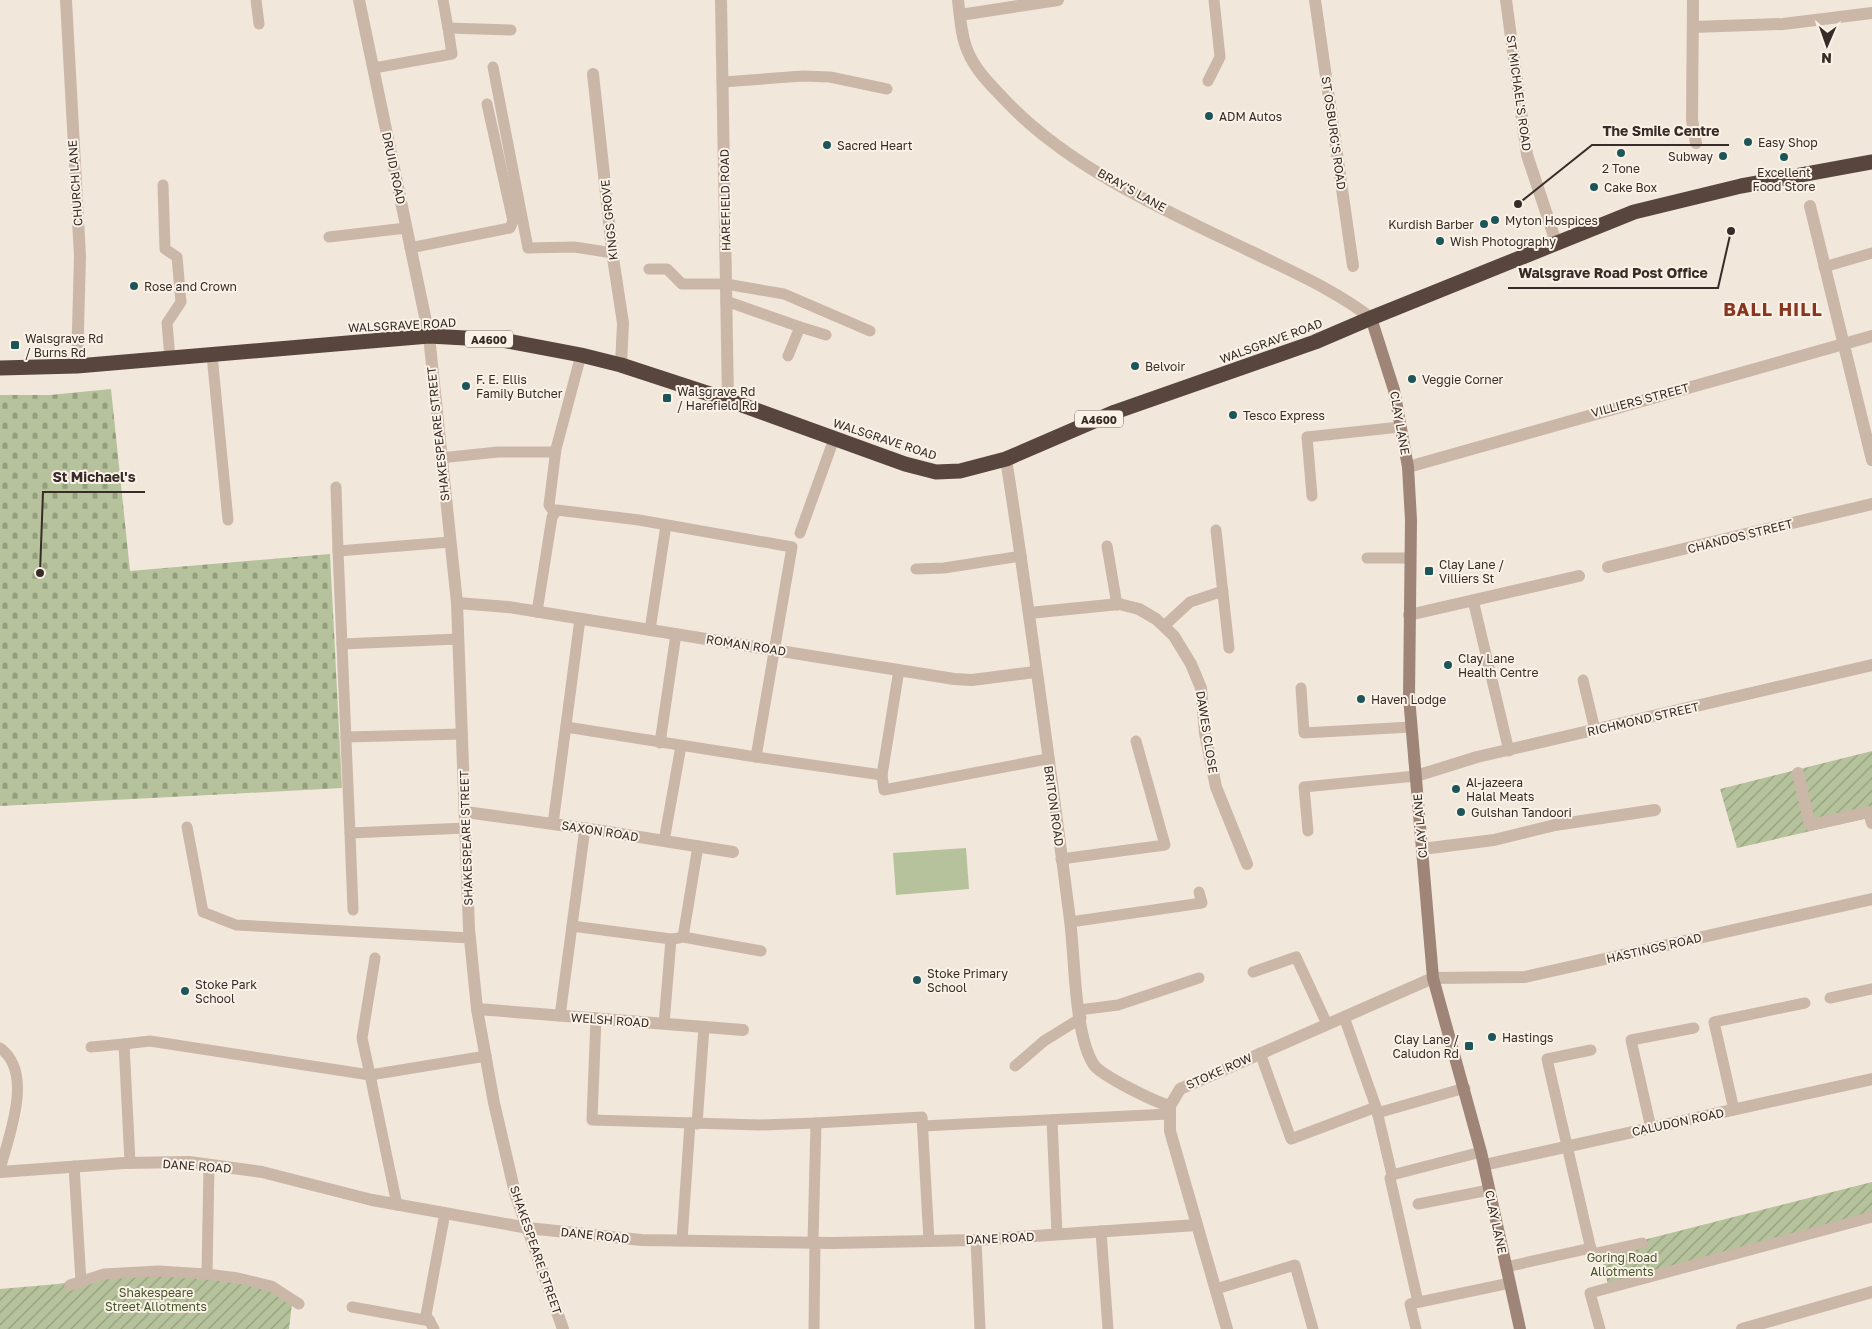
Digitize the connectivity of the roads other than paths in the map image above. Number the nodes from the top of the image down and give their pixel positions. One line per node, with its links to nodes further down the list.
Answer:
1 (66, 0): 52 (street, CHURCH LANE)
2 (256, 0): 14 (lane)
3 (360, 0): 19 (street, DRUID ROAD)
4 (444, 0): 16 (lane)
5 (721, 0): 22 (street, HAREFIELD ROAD)
6 (958, 0): 13 (street, BRAY'S LANE)
7 (1058, 0): 13 (street)
8 (1214, 0): 21 (lane)
9 (1315, 0): 35 (street, ST OSBURG'S ROAD)
10 (1506, 0): 31 (street, ST MICHAEL'S ROAD)
11 (1693, 0): 15 (street)
12 (1872, 13): 15 (street)
13 (960, 15): 40 (street, BRAY'S LANE)
14 (259, 24)
15 (1693, 27): 25 (street)
16 (448, 28): 17 (lane); 19 (lane)
17 (511, 30)
18 (493, 67): 33 (lane)
19 (374, 68): 29 (street, DRUID ROAD)
20 (593, 74): 33 (street, KINGS GROVE)
21 (1208, 81)
22 (723, 82): 23 (lane); 38 (street, HAREFIELD ROAD)
23 (887, 89)
24 (487, 104): 32 (lane)
25 (1696, 143)
26 (1872, 162): 31 (highway, WALSGRAVE ROAD / A4600)
27 (163, 186): 50 (lane)
28 (1810, 206): 36 (street)
29 (406, 228): 30 (lane); 32 (street, DRUID ROAD)
30 (329, 237)
31 (1556, 242): 40 (highway, WALSGRAVE ROAD / A4600)
32 (410, 248): 44 (street, DRUID ROAD)
33 (612, 253): 51 (street, KINGS GROVE)
34 (1872, 253): 36 (lane)
35 (1353, 266)
36 (1824, 267): 46 (street)
37 (649, 269): 38 (lane)
38 (726, 284): 39 (street, HAREFIELD ROAD); 42 (lane)
39 (726, 301): 41 (lane); 54 (street, HAREFIELD ROAD)
40 (1370, 318): 55 (street, CLAY LANE); 59 (highway, WALSGRAVE ROAD / A4600)
41 (800, 327): 43 (lane); 49 (lane)
42 (870, 331)
43 (826, 335)
44 (429, 336): 47 (highway, WALSGRAVE ROAD / A4600); 48 (highway, WALSGRAVE ROAD / A4600); 58 (street, SHAKESPEARE STREET)
45 (1872, 336): 46 (street, VILLIERS STREET)
46 (1843, 344): 60 (street); 61 (street, VILLIERS STREET)
47 (212, 355): 50 (highway, WALSGRAVE ROAD / A4600); 66 (lane)
48 (581, 355): 51 (highway, WALSGRAVE ROAD / A4600); 57 (lane)
49 (788, 356)
50 (170, 358): 52 (highway, WALSGRAVE ROAD / A4600)
51 (621, 365): 54 (highway, WALSGRAVE ROAD / A4600)
52 (77, 366): 53 (highway, WALSGRAVE ROAD / A4600)
53 (0, 368)
54 (728, 400): 56 (highway, WALSGRAVE ROAD / A4600)
55 (1400, 427): 61 (street, CLAY LANE); 63 (lane)
56 (834, 439): 59 (highway, WALSGRAVE ROAD / A4600); 69 (lane)
57 (555, 452): 58 (lane); 65 (lane)
58 (440, 458): 70 (street, SHAKESPEARE STREET)
59 (1006, 459): 73 (street, BRITON ROAD)
60 (1872, 460)
61 (1408, 467): 75 (street, CLAY LANE)
62 (336, 487): 72 (lane)
63 (1312, 496)
64 (1872, 504): 76 (street, CHANDOS STREET)
65 (554, 512): 67 (lane); 83 (lane)
66 (228, 520)
67 (666, 525): 88 (lane); 93 (lane)
68 (1216, 530): 79 (lane)
69 (800, 533)
70 (450, 542): 72 (lane); 81 (street, SHAKESPEARE STREET)
71 (1108, 546): 82 (lane)
72 (338, 551): 91 (lane)
73 (1021, 556): 77 (lane); 84 (street, BRITON ROAD)
74 (1367, 558): 75 (lane)
75 (1410, 558): 85 (street, CLAY LANE)
76 (1608, 568)
77 (916, 569)
78 (1579, 576): 80 (street)
79 (1223, 591): 87 (lane); 92 (lane)
80 (1473, 600): 85 (street); 107 (lane)
81 (457, 603): 83 (street, ROMAN ROAD); 90 (street, SHAKESPEARE STREET)
82 (1117, 605): 84 (street, DAWES CLOSE); 87 (street, DAWES CLOSE)
83 (537, 612): 86 (street, ROMAN ROAD)
84 (1030, 613): 96 (street, BRITON ROAD)
85 (1409, 616): 99 (street, CLAY LANE)
86 (580, 619): 88 (street, ROMAN ROAD); 100 (lane)
87 (1164, 626): 127 (street, DAWES CLOSE)
88 (650, 630): 89 (street, ROMAN ROAD)
89 (676, 634): 93 (street, ROMAN ROAD); 105 (lane)
90 (458, 639): 91 (lane); 102 (street, SHAKESPEARE STREET)
91 (342, 644): 103 (lane)
92 (1229, 648)
93 (774, 650): 95 (street, ROMAN ROAD); 108 (lane)
94 (1872, 665): 101 (street, RICHMOND STREET)
95 (899, 670): 96 (street, ROMAN ROAD); 111 (lane)
96 (1035, 672): 109 (street, BRITON ROAD)
97 (1583, 680): 101 (lane)
98 (1301, 688): 99 (lane)
99 (1411, 727): 112 (street, CLAY LANE)
100 (566, 728): 105 (lane); 116 (lane)
101 (1595, 730): 107 (street, RICHMOND STREET)
102 (462, 734): 103 (lane); 114 (street, SHAKESPEARE STREET)
103 (346, 738): 121 (lane)
104 (1136, 741): 126 (lane)
105 (660, 742): 106 (lane)
106 (680, 746): 108 (lane); 122 (lane)
107 (1508, 751): 112 (street, RICHMOND STREET)
108 (756, 757): 111 (lane)
109 (1048, 759): 111 (lane); 126 (street, BRITON ROAD)
110 (1798, 773): 115 (street)
111 (882, 775)
112 (1416, 776): 120 (lane); 124 (street, CLAY LANE)
113 (1655, 810): 124 (street)
114 (466, 812): 116 (street, SAXON ROAD); 118 (street, SHAKESPEARE STREET)
115 (1872, 820)
116 (553, 824): 119 (street, SAXON ROAD)
117 (187, 827): 134 (lane)
118 (466, 828): 121 (lane); 134 (street, SHAKESPEARE STREET)
119 (585, 828): 122 (street, SAXON ROAD); 132 (lane)
120 (1308, 831)
121 (350, 833): 130 (lane)
122 (664, 841): 123 (street, SAXON ROAD)
123 (698, 846): 125 (street, SAXON ROAD); 133 (lane)
124 (1422, 849): 140 (street, CLAY LANE)
125 (733, 852)
126 (1062, 859): 131 (street, BRITON ROAD)
127 (1248, 864)
128 (1199, 892): 131 (lane)
129 (1872, 899): 140 (street, HASTINGS ROAD)
130 (353, 910)
131 (1070, 922): 145 (street, BRITON ROAD)
132 (572, 926): 135 (lane); 146 (lane)
133 (683, 937): 135 (lane); 136 (lane)
134 (470, 938): 144 (street, SHAKESPEARE STREET)
135 (671, 939): 149 (lane)
136 (762, 951)
137 (375, 958): 161 (lane)
138 (1253, 972): 150 (lane)
139 (1199, 978): 145 (lane)
140 (1433, 978): 147 (street, STOKE ROW); 163 (street, CLAY LANE)
141 (1872, 989): 142 (lane)
142 (1830, 998)
143 (1805, 1003): 166 (lane)
144 (477, 1009): 146 (street, WELSH ROAD); 159 (street, SHAKESPEARE STREET)
145 (1080, 1014): 160 (lane); 164 (street, BRITON ROAD)
146 (560, 1016): 148 (street, WELSH ROAD)
147 (1344, 1017): 150 (street, STOKE ROW); 165 (lane)
148 (596, 1018): 149 (street, WELSH ROAD); 168 (lane)
149 (664, 1024): 151 (street, WELSH ROAD)
150 (1327, 1024): 158 (street, STOKE ROW)
151 (704, 1027): 153 (street, WELSH ROAD); 168 (lane)
152 (1694, 1028): 171 (lane)
153 (743, 1030)
154 (124, 1044): 155 (lane); 161 (lane); 174 (lane)
155 (91, 1047)
156 (0, 1048): 178 (lane)
157 (1591, 1050): 172 (lane)
158 (1260, 1053): 164 (street, STOKE ROW); 165 (lane)
159 (486, 1056): 161 (lane); 186 (street, SHAKESPEARE STREET)
160 (1015, 1066)
161 (370, 1076): 181 (lane)
162 (1872, 1079): 166 (street, CALUDON ROAD)
163 (1465, 1088): 165 (lane); 173 (street, CLAY LANE)
164 (1169, 1110): 167 (lane); 185 (street)
165 (1377, 1110): 179 (lane)
166 (1734, 1110): 171 (street, CALUDON ROAD)
167 (1052, 1120): 170 (lane); 188 (lane)
168 (693, 1123): 169 (lane); 189 (lane)
169 (816, 1123): 170 (lane); 192 (lane)
170 (923, 1126): 191 (lane)
171 (1651, 1128): 172 (street, CALUDON ROAD)
172 (1568, 1146): 176 (street, CALUDON ROAD); 194 (lane)
173 (1481, 1152): 176 (street, CLAY LANE); 179 (lane)
174 (130, 1162): 175 (street, DANE ROAD); 177 (street, DANE ROAD)
175 (209, 1165): 181 (street, DANE ROAD); 196 (lane)
176 (1484, 1165): 180 (street, CLAY LANE)
177 (74, 1166): 178 (street, DANE ROAD); 196 (lane)
178 (0, 1171)
179 (1392, 1175): 200 (lane)
180 (1489, 1190): 182 (lane); 195 (street, CLAY LANE)
181 (397, 1204): 183 (street, DANE ROAD)
182 (1418, 1204)
183 (445, 1213): 186 (street, DANE ROAD); 203 (lane)
184 (1872, 1216): 212 (lane)
185 (1197, 1224): 187 (street, DANE ROAD); 198 (street)
186 (528, 1228): 189 (street, DANE ROAD); 204 (street, SHAKESPEARE STREET)
187 (1101, 1231): 188 (street, DANE ROAD); 207 (lane)
188 (1057, 1234): 190 (street, DANE ROAD)
189 (682, 1240): 192 (street, DANE ROAD)
190 (976, 1240): 191 (street, DANE ROAD); 206 (lane)
191 (929, 1241): 192 (street, DANE ROAD)
192 (814, 1242): 205 (lane)
193 (1642, 1243): 194 (lane)
194 (1591, 1248): 195 (lane)
195 (1506, 1267): 197 (street, CLAY LANE)
196 (207, 1274): 201 (lane)
197 (1510, 1283): 200 (lane); 211 (street, CLAY LANE)
198 (1216, 1289): 208 (street); 209 (lane)
199 (1872, 1292): 213 (street)
200 (1418, 1302): 210 (lane)
201 (298, 1304)
202 (352, 1307): 203 (lane)
203 (432, 1325)
204 (563, 1329)
205 (814, 1329)
206 (980, 1329)
207 (1108, 1329)
208 (1227, 1329)
209 (1313, 1329)
210 (1416, 1329)
211 (1520, 1329)
212 (1600, 1329)
213 (1742, 1329)

